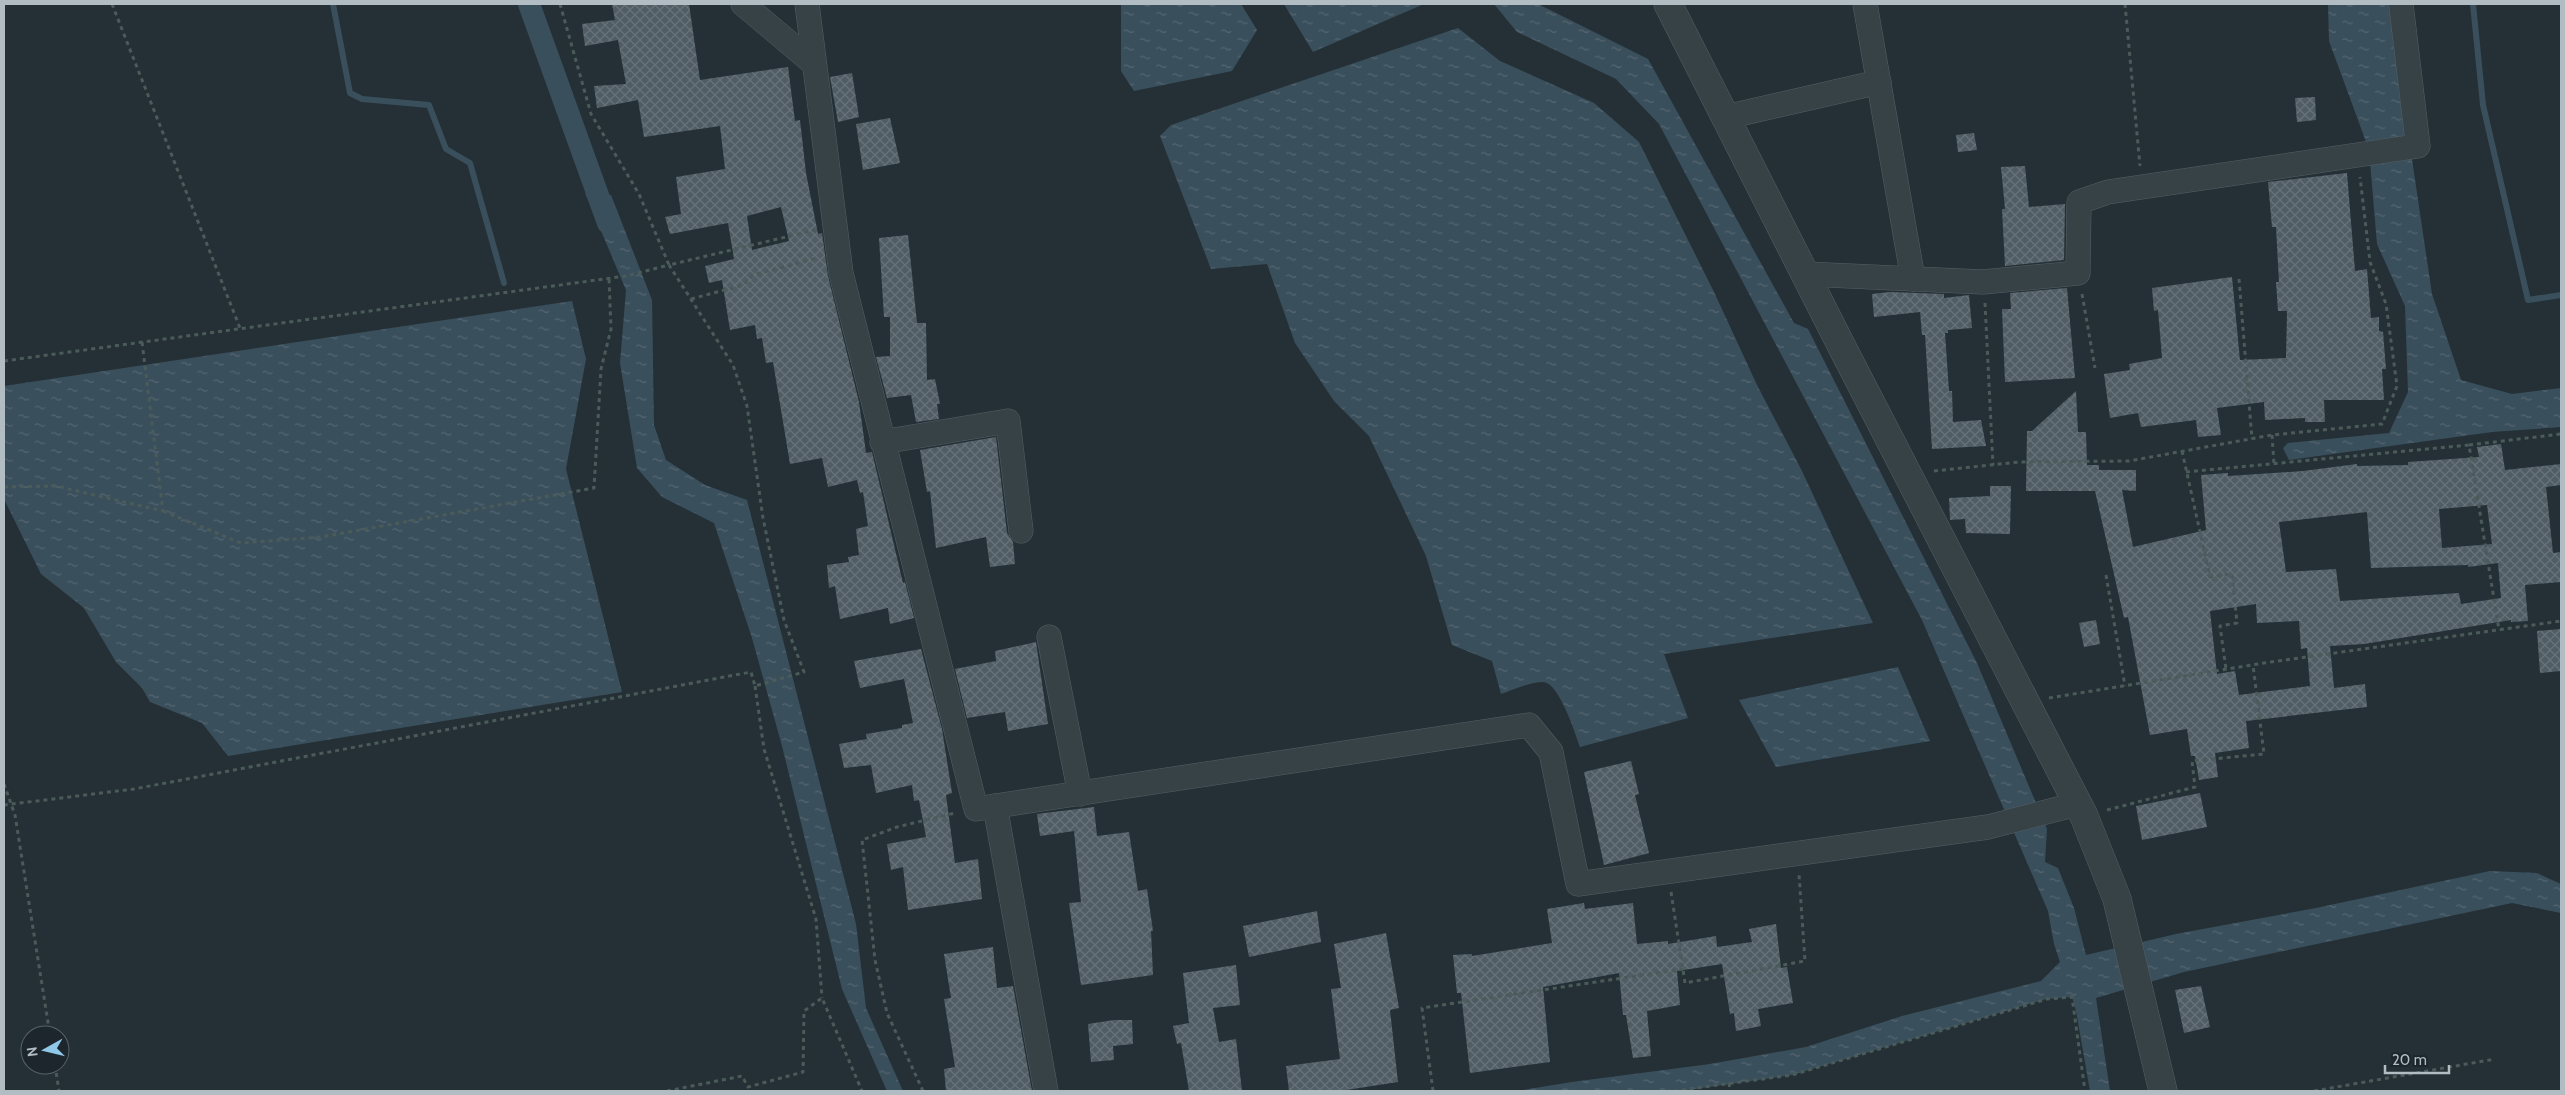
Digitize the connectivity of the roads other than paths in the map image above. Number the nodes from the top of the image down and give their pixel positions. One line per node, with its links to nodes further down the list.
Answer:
1 (743, 4): 6 (street)
2 (807, 4): 6 (street)
3 (1668, 4): 8 (street)
4 (1865, 4): 7 (street)
5 (2401, 4): 10 (street)
6 (813, 63): 11 (street)
7 (1879, 82): 8 (street); 10 (street)
8 (1726, 117): 9 (street)
9 (1805, 274): 10 (street); 16 (street)
10 (1913, 279)
11 (882, 442): 12 (street); 15 (street)
12 (1021, 532)
13 (1050, 637): 14 (street)
14 (1080, 794): 15 (street); 16 (street)
15 (985, 808): 17 (street)
16 (2081, 810): 18 (street)
17 (1046, 1091)
18 (2163, 1091)

